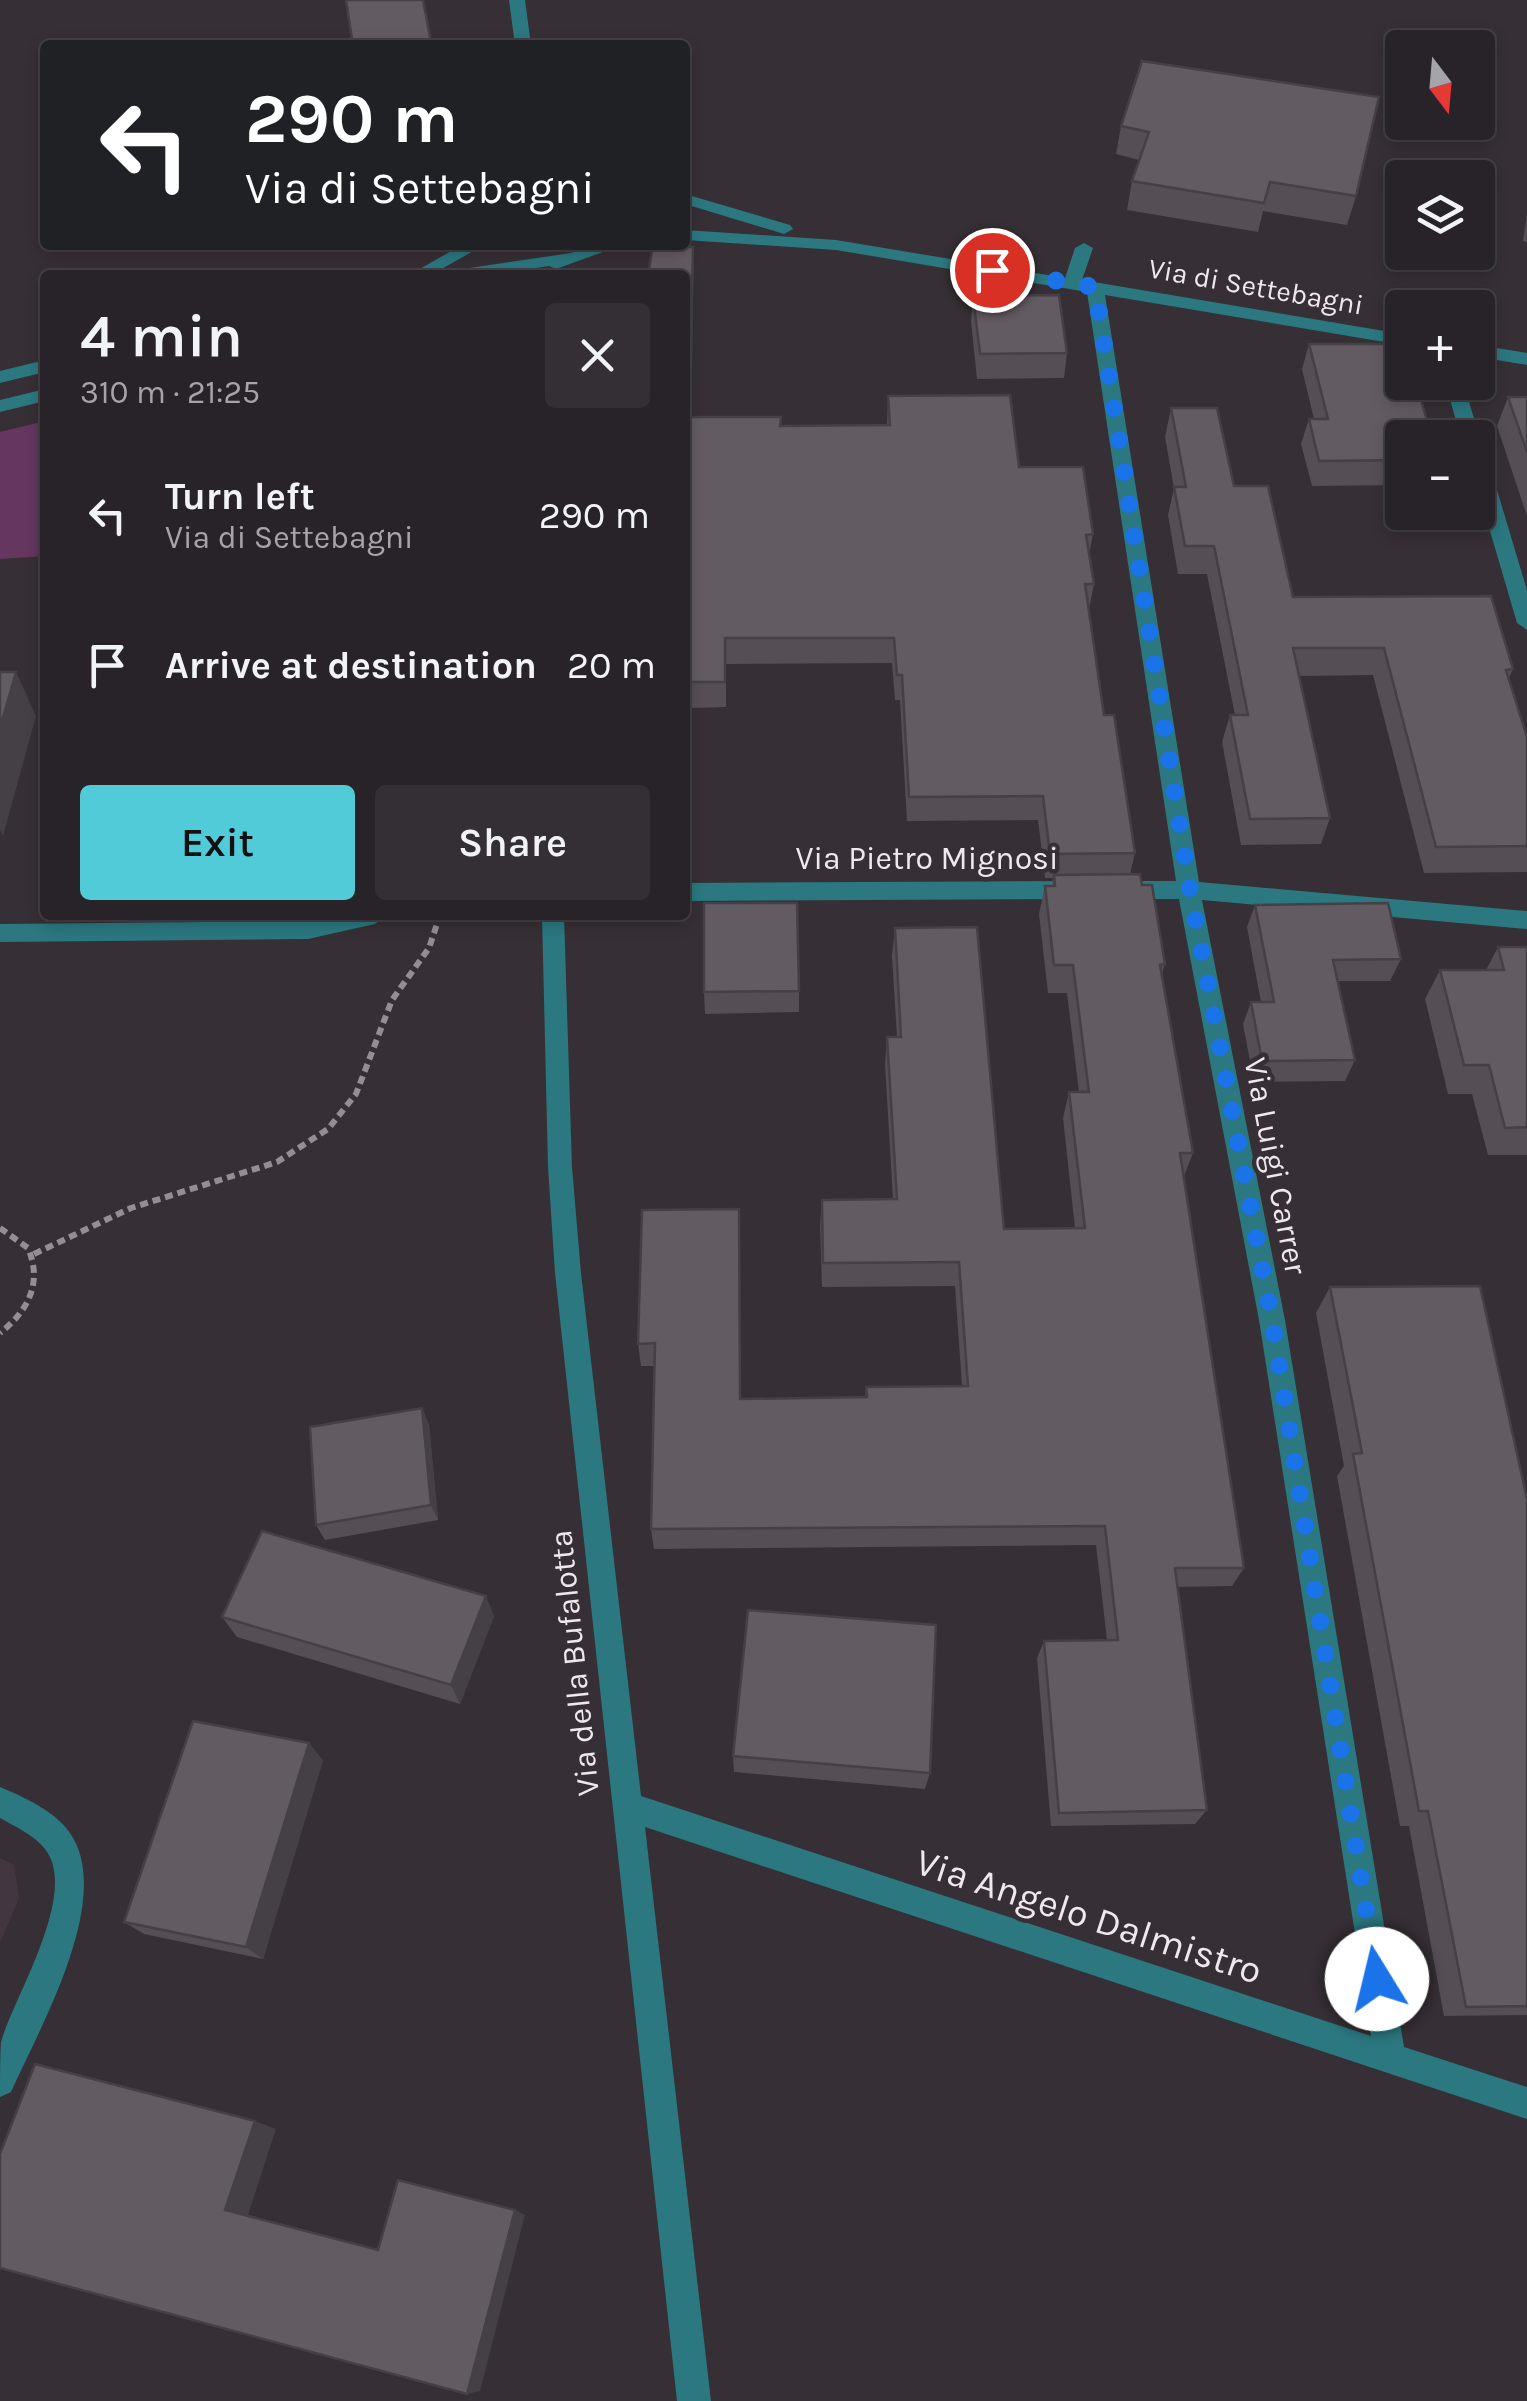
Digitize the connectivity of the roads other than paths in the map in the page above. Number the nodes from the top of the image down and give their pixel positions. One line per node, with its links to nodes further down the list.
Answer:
1 (518, 0): 2 (street)
2 (522, 40)
3 (690, 201): 5 (street)
4 (690, 234): 5 (street, Via di Settebagni)
5 (836, 245): 13 (street, Via di Settebagni)
6 (1084, 248): 13 (street)
7 (466, 250): 10 (street)
8 (598, 250): 9 (street)
9 (570, 259): 11 (street); 12 (street)
10 (428, 270)
11 (492, 270)
12 (540, 270)
13 (1084, 285): 14 (street, Via di Settebagni); 23 (street, Via Luigi Carrer)
14 (1385, 336)
15 (1495, 354): 16 (street)
16 (1527, 359)
17 (40, 367): 18 (street)
18 (0, 377)
19 (40, 396): 20 (street)
20 (0, 406)
21 (1495, 517): 22 (street)
22 (1527, 623)
23 (1190, 890): 24 (street, Via Pietro Mignosi); 27 (street, Via Pietro Mignosi); 31 (street, Via Luigi Carrer)
24 (690, 892)
25 (353, 920): 28 (street)
26 (553, 920): 30 (street, Via della Bufalotta)
27 (1527, 920)
28 (0, 933)
29 (0, 1802): 32 (street)
30 (626, 1806): 31 (street, Via Angelo Dalmistro); 34 (street, Via della Bufalotta)
31 (1390, 2057): 33 (street, Via Angelo Dalmistro)
32 (0, 2081)
33 (1527, 2103)
34 (694, 2401)

